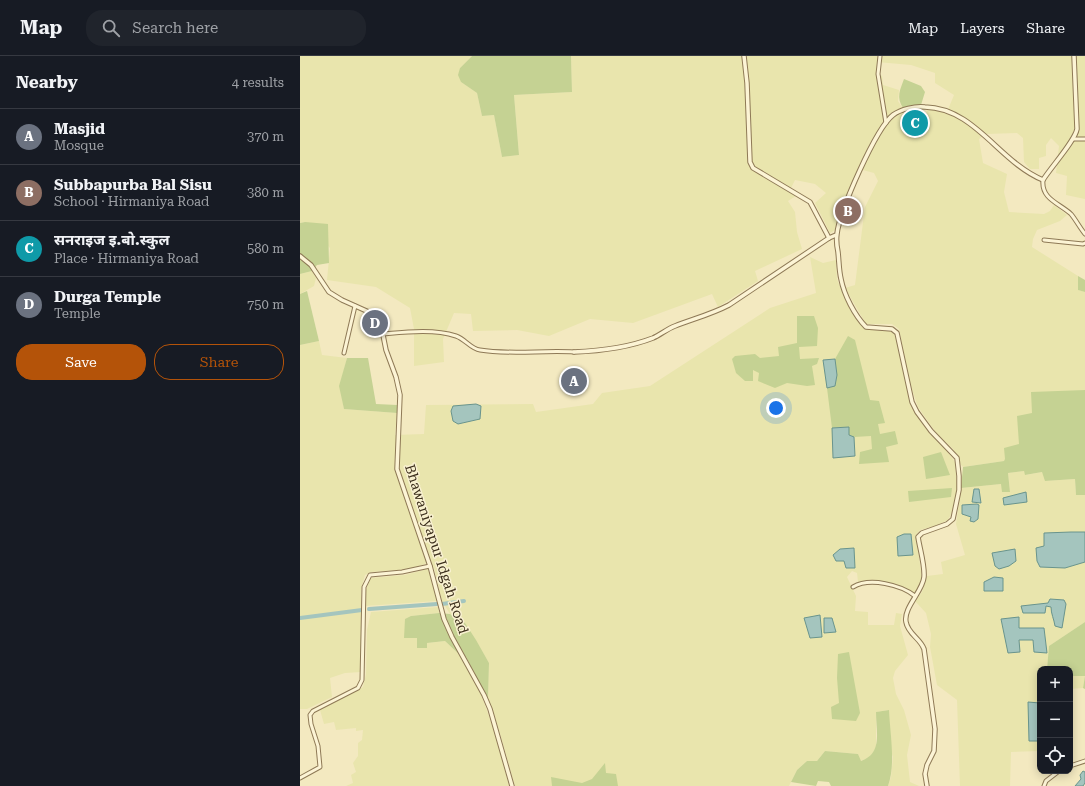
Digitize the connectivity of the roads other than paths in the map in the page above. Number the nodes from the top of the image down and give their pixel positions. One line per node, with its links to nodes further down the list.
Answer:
1 (744, 56): 10 (street)
2 (880, 56): 4 (street)
3 (1074, 56): 5 (street)
4 (886, 123): 7 (street); 9 (street)
5 (1074, 139): 6 (street); 7 (street)
6 (1085, 139)
7 (1043, 180): 8 (street)
8 (1085, 234)
9 (836, 235): 10 (street); 20 (street)
10 (829, 238): 16 (street)
11 (1044, 240): 12 (street)
12 (1085, 243)
13 (300, 256): 14 (street, Bhawaniyapur Idgah Road)
14 (355, 306): 15 (street, Bhawaniyapur Idgah Road); 17 (street)
15 (384, 334): 16 (street); 18 (street, Bhawaniyapur Idgah Road)
16 (574, 352)
17 (344, 353)
18 (430, 566): 24 (street); 25 (street, Bhawaniyapur Idgah Road)
19 (853, 587): 20 (street)
20 (915, 596): 26 (street)
21 (1085, 761): 22 (street)
22 (1073, 765)
23 (1055, 774): 27 (street)
24 (300, 778)
25 (512, 786)
26 (927, 786)
27 (1044, 786)

